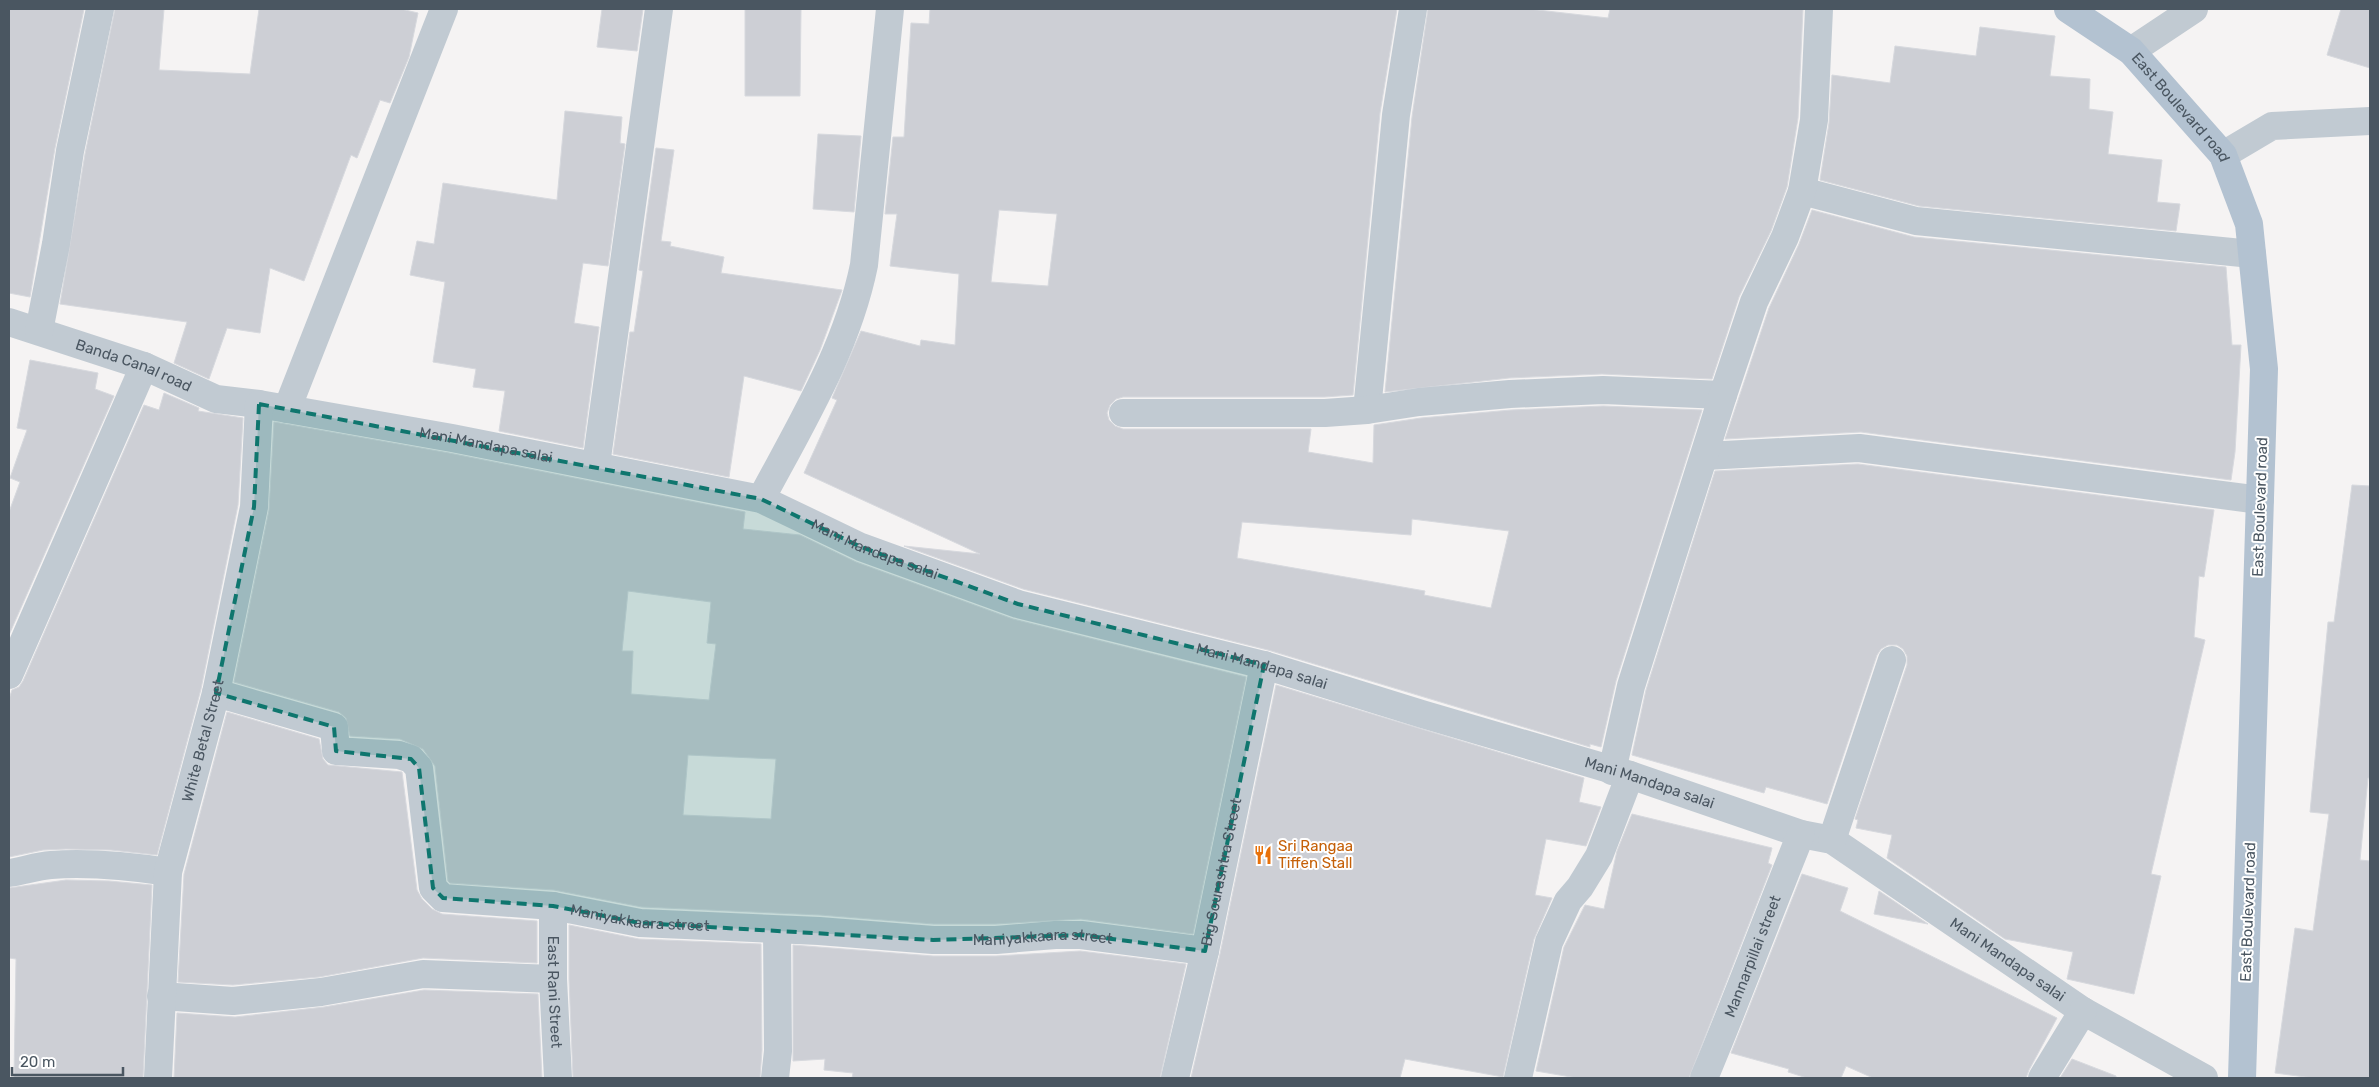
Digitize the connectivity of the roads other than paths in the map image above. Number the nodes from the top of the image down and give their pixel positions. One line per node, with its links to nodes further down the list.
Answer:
1 (100, 9): 15 (street)
2 (444, 9): 19 (street)
3 (659, 9): 23 (street)
4 (890, 9): 24 (street)
5 (1413, 9): 20 (street)
6 (1819, 9): 12 (street)
7 (2068, 9): 9 (main road, East Boulevard road)
8 (2194, 9): 9 (street)
9 (2131, 51): 11 (main road, East Boulevard road)
10 (2370, 121): 11 (street)
11 (2223, 155): 13 (main road, East Boulevard road)
12 (1802, 191): 13 (street); 17 (street)
13 (2252, 254): 25 (main road, East Boulevard road)
14 (9, 322): 15 (street, Banda Canal road)
15 (38, 331): 16 (street, Banda Canal road)
16 (144, 366): 18 (street, Banda Canal road); 28 (street)
17 (1723, 395): 20 (street); 22 (street)
18 (259, 404): 19 (street, Mani Mandapa salai); 29 (street, White Betal Street)
19 (287, 409): 23 (street, Mani Mandapa salai)
20 (1367, 410): 21 (street)
21 (1123, 413)
22 (1705, 456): 25 (street); 30 (street)
23 (596, 465): 24 (street, Mani Mandapa salai)
24 (761, 499): 27 (street, Mani Mandapa salai)
25 (2260, 500): 49 (main road, East Boulevard road)
26 (1892, 660): 32 (street)
27 (1264, 665): 30 (street, Mani Mandapa salai); 37 (street, Big Sourashtra Street)
28 (9, 675)
29 (216, 693): 33 (street, White Betal Street); 35 (street, Maniyakkaara street)
30 (1621, 773): 31 (street, Mani Mandapa salai); 45 (street)
31 (1801, 834): 32 (street, Mani Mandapa salai); 46 (street, Mannarpillai street)
32 (1832, 840): 40 (street, Mani Mandapa salai)
33 (168, 872): 34 (street); 39 (street, White Betal Street)
34 (9, 873)
35 (553, 906): 36 (street, Maniyakkaara street); 38 (street, East Rani Street)
36 (777, 930): 37 (street, Maniyakkaara street); 43 (street)
37 (1205, 951): 44 (street, Big Sourashtra Street)
38 (553, 979): 39 (street); 42 (street, East Rani Street)
39 (161, 996): 41 (street, White Betal Street)
40 (2083, 1011): 47 (street); 48 (street, Mani Mandapa salai)
41 (158, 1078)
42 (558, 1078)
43 (775, 1078)
44 (1175, 1078)
45 (1518, 1078)
46 (1704, 1078)
47 (2042, 1078)
48 (2204, 1078)
49 (2242, 1078)

